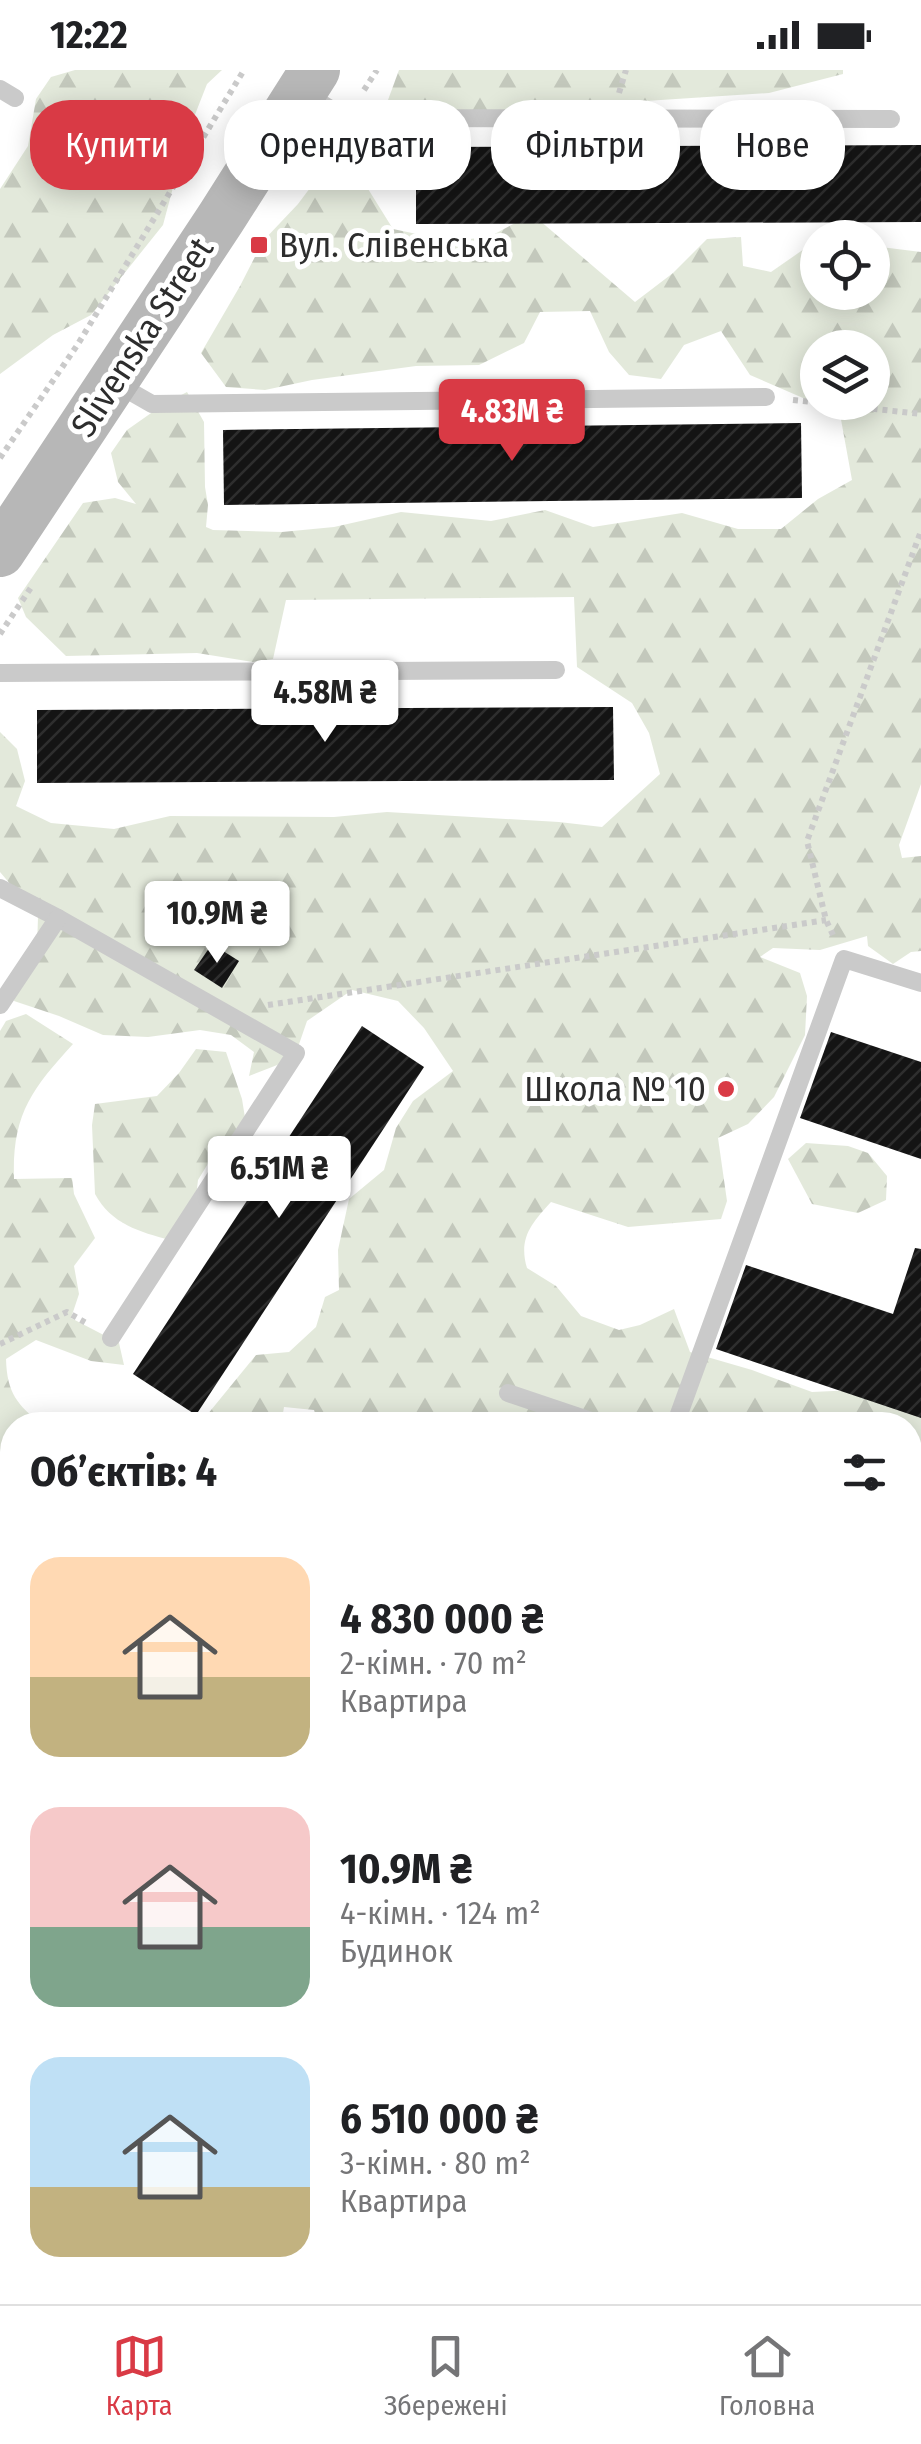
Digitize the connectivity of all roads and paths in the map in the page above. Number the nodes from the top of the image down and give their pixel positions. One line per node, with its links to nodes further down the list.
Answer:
1 (244, 70): 7 (path)
2 (308, 81): 3 (lane); 4 (main road, Slivenska Street)
3 (891, 119)
4 (113, 381): 5 (lane); 9 (main road, Slivenska Street)
5 (766, 397): 6 (path)
6 (921, 414)
7 (0, 458)
8 (921, 530): 14 (path)
9 (0, 552)
10 (556, 670): 11 (lane)
11 (0, 673)
12 (0, 888): 13 (lane)
13 (58, 918): 17 (lane); 18 (lane)
14 (826, 920): 15 (path); 18 (path)
15 (844, 959): 16 (lane); 23 (lane)
16 (921, 984)
17 (0, 1005)
18 (223, 1012): 19 (lane)
19 (111, 1338): 20 (path)
20 (0, 1344)
21 (508, 1393): 22 (lane)
22 (564, 1412)
23 (679, 1412)

